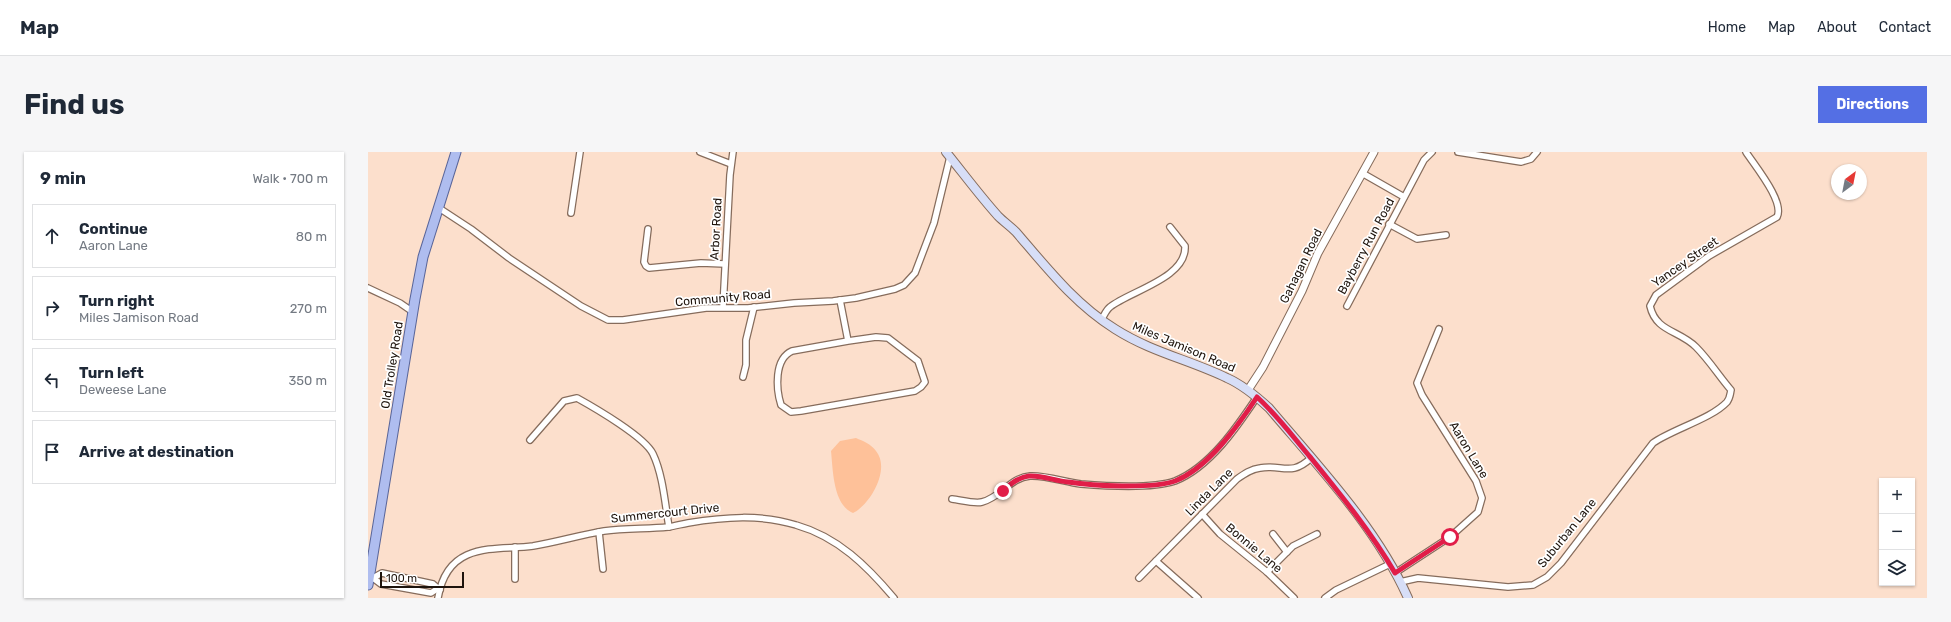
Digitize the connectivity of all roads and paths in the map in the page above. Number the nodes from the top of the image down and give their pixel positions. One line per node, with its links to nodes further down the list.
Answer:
1 (456, 152): 14 (main road, Old Trolley Road)
2 (580, 152): 15 (street)
3 (700, 152): 11 (street)
4 (733, 152): 11 (street, Arbor Road)
5 (1374, 152): 12 (street, Gahagan Road)
6 (1432, 152): 13 (street, Bayberry Run Road)
7 (1458, 152): 8 (street)
8 (1537, 152)
9 (1746, 152): 33 (street, Yancey Street)
10 (948, 154): 22 (street, Community Road); 27 (main road, Miles Jamison Road)
11 (731, 164): 20 (street, Arbor Road)
12 (1362, 173): 13 (street, Bayberry Run Road); 31 (street, Gahagan Road)
13 (1404, 197): 16 (street, Bayberry Run Road)
14 (439, 208): 24 (street, Community Road); 26 (main road, Old Trolley Road)
15 (571, 213)
16 (1389, 224): 19 (street); 23 (street, Bayberry Run Road)
17 (1170, 227): 27 (street)
18 (648, 229): 20 (street)
19 (1446, 235)
20 (725, 264): 24 (street, Arbor Road)
21 (368, 288): 26 (street)
22 (840, 300): 25 (street, Community Road); 29 (street)
23 (1347, 306)
24 (723, 307): 25 (street, Community Road)
25 (754, 307): 30 (street)
26 (413, 312): 51 (main road, Old Trolley Road)
27 (1101, 320): 31 (main road, Miles Jamison Road)
28 (1439, 329): 48 (street, Aaron Lane)
29 (848, 341): 29 (street)
30 (743, 377)
31 (1248, 390): 32 (main road, Miles Jamison Road)
32 (1257, 397): 35 (main road, Miles Jamison Road); 36 (street)
33 (1717, 409): 52 (street, Suburban Lane)
34 (530, 440): 38 (street)
35 (1311, 458): 37 (street, Linda Lane); 45 (main road, Miles Jamison Road)
36 (952, 499)
37 (1202, 514): 44 (street, Linda Lane); 47 (street, Bonnie Lane)
38 (669, 527): 39 (street, Summercourt Drive); 55 (street, Summercourt Drive)
39 (599, 532): 42 (street, Summercourt Drive); 46 (street)
40 (1273, 534): 43 (street)
41 (1317, 534): 43 (street)
42 (514, 547): 50 (street); 53 (street, Summercourt Drive)
43 (1287, 552): 47 (street)
44 (1156, 561): 49 (street, Linda Lane); 56 (street)
45 (1390, 564): 48 (main road, Miles Jamison Road); 58 (street)
46 (603, 569)
47 (1267, 572): 57 (street, Bonnie Lane)
48 (1395, 573): 52 (main road, Miles Jamison Road)
49 (1139, 578)
50 (515, 579)
51 (370, 580): 53 (street); 53 (street)
52 (1400, 582): 59 (main road, Miles Jamison Road)
53 (438, 589): 54 (street, Summercourt Drive)
54 (438, 598)
55 (894, 598)
56 (1198, 598)
57 (1294, 598)
58 (1325, 598)
59 (1408, 598)

